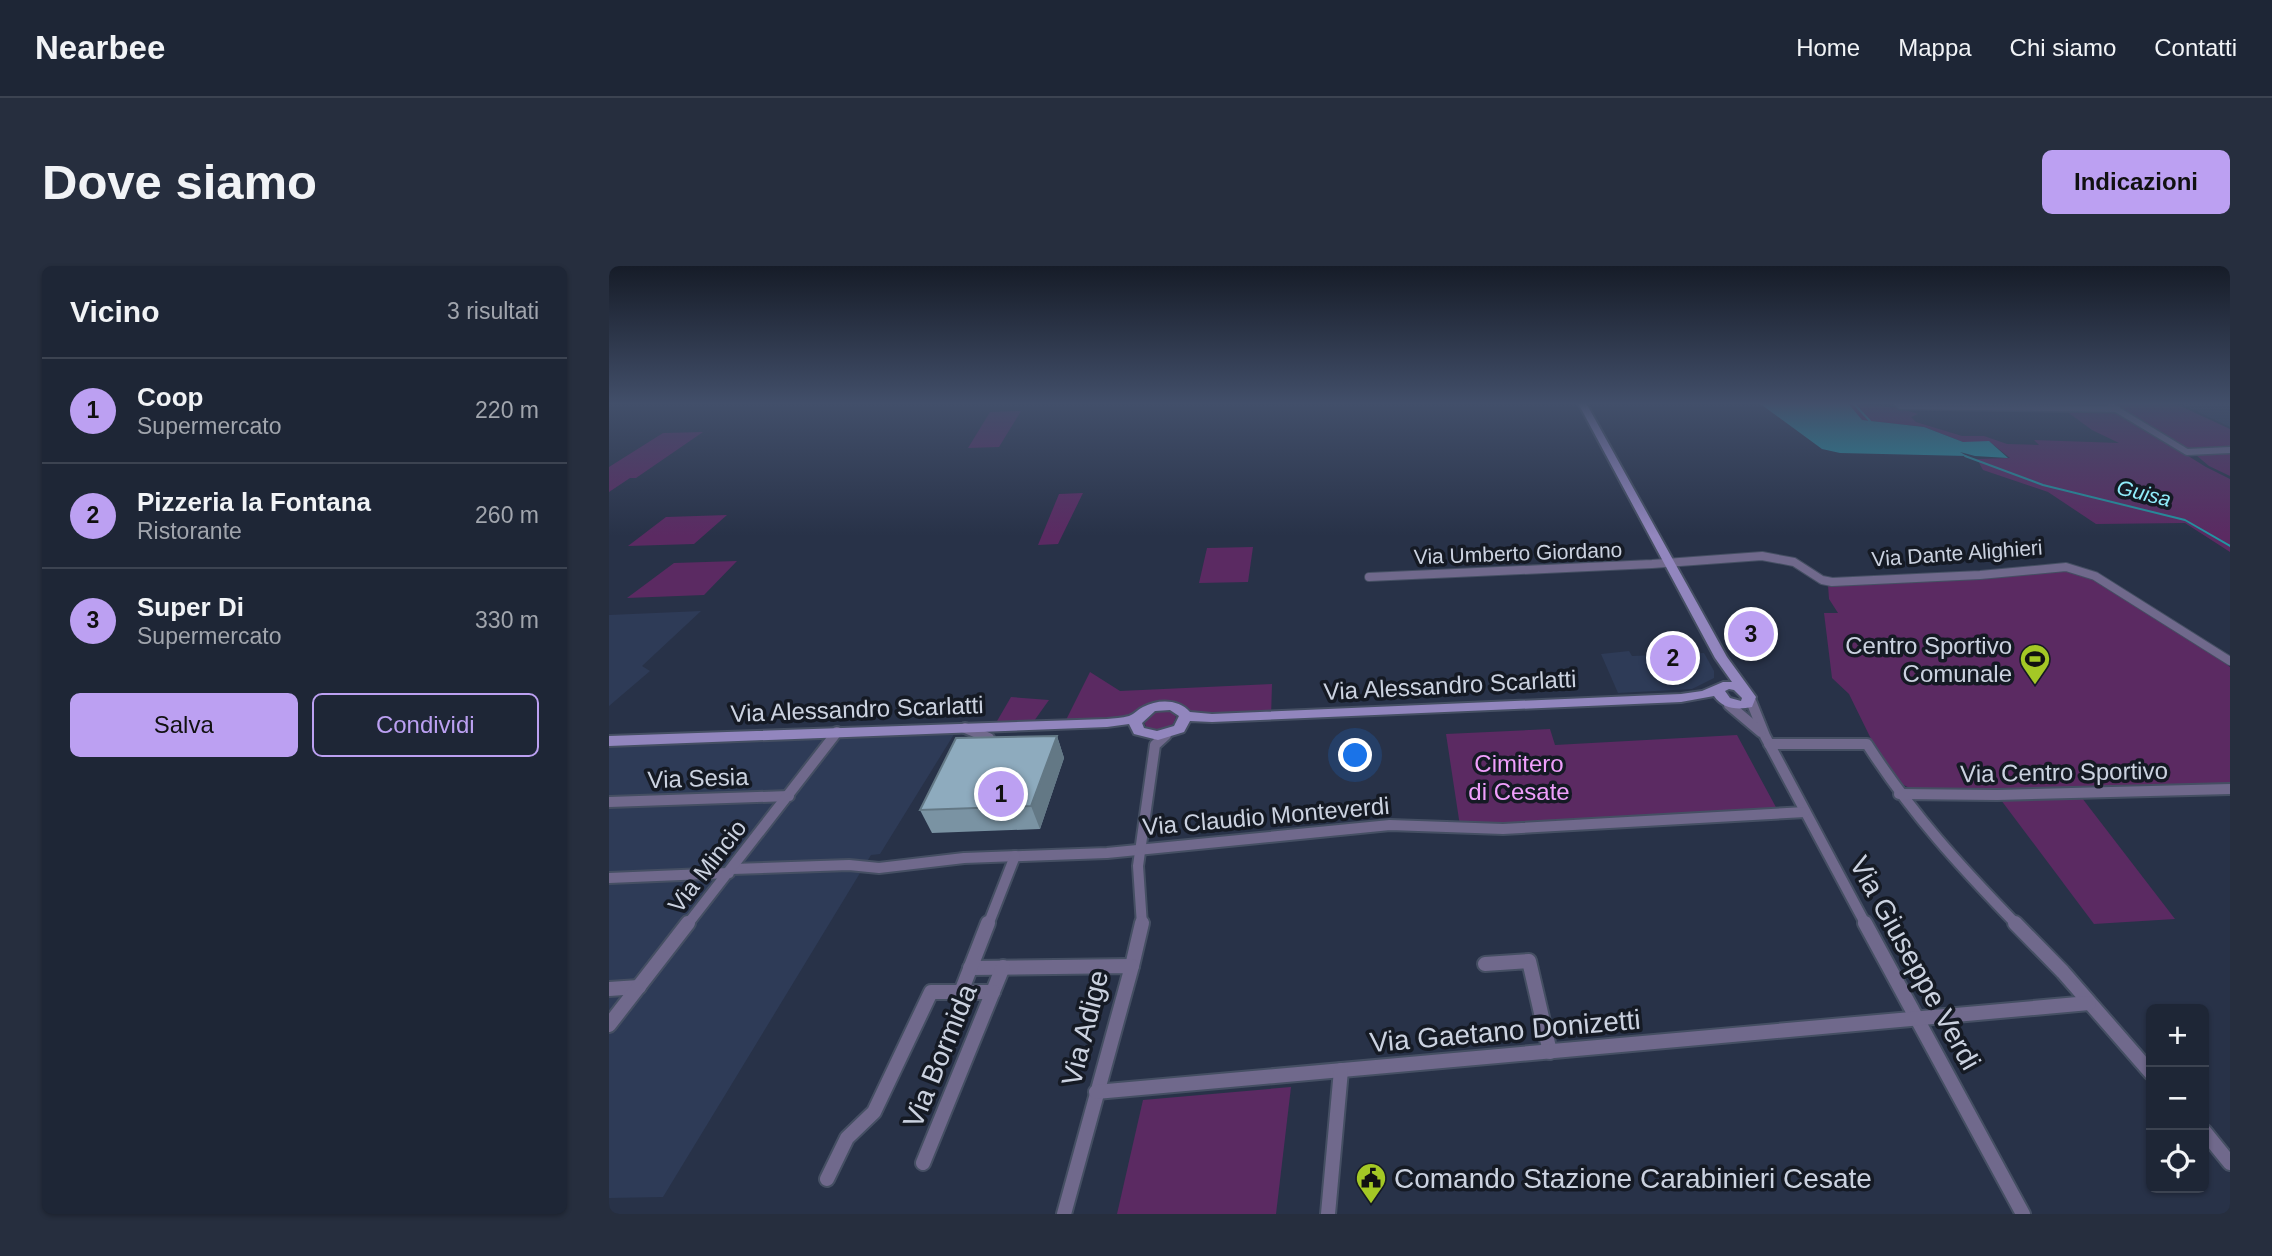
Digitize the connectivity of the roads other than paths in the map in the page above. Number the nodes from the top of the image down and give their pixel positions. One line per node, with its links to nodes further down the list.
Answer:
1 (1605, 447): 4 (street, Via Giuseppe Verdi)
2 (2179, 447): 3 (street)
3 (2230, 450)
4 (1668, 562): 5 (street, Via Umberto Giordano); 6 (street, Via Giuseppe Verdi); 7 (street, Via Dante Alighieri)
5 (1369, 576)
6 (1721, 658): 8 (street); 9 (street, Via Giuseppe Verdi)
7 (2230, 661)
8 (1718, 688): 9 (street); 10 (street, Via Alessandro Scarlatti); 11 (street)
9 (1747, 694): 11 (street); 18 (street, Via Giuseppe Verdi)
10 (1691, 697): 11 (street, Via Alessandro Scarlatti); 12 (street, Via Alessandro Scarlatti)
11 (1728, 704): 18 (street, Via Giuseppe Verdi)
12 (1184, 720): 13 (street); 17 (street)
13 (1136, 723): 14 (street, Via Alessandro Scarlatti); 17 (street)
14 (965, 728): 15 (street, Via Alessandro Scarlatti); 16 (street)
15 (837, 732): 19 (street, Via Alessandro Scarlatti); 22 (street, Via Mincio)
16 (989, 738)
17 (1157, 739): 25 (street)
18 (1767, 740): 21 (street); 24 (street, Via Giuseppe Verdi)
19 (609, 741)
20 (2230, 789): 21 (street, Via Centro Sportivo)
21 (1899, 794): 37 (street)
22 (789, 796): 23 (street, Via Sesia); 27 (street, Via Mincio)
23 (609, 802)
24 (1805, 812): 25 (street, Via Claudio Monteverdi); 38 (street, Via Giuseppe Verdi)
25 (1140, 849): 26 (street, Via Claudio Monteverdi); 30 (street)
26 (1015, 856): 27 (street, Via Claudio Monteverdi); 32 (street)
27 (731, 871): 28 (street, Via Claudio Monteverdi); 33 (street, Via Mincio)
28 (609, 878)
29 (1485, 964): 40 (street)
30 (1132, 966): 31 (street, Via Adige); 43 (street, Via Adige)
31 (1003, 967): 32 (street, Via Adige); 36 (street, Via Bormida)
32 (970, 968): 35 (street)
33 (639, 987): 34 (street); 39 (street, Via Mincio)
34 (609, 989)
35 (961, 992): 36 (street); 47 (street)
36 (993, 992): 45 (street, Via Bormida)
37 (2089, 1003): 38 (street, Via Gaetano Donizetti); 41 (street)
38 (1918, 1019): 40 (street, Via Gaetano Donizetti); 50 (street, Via Giuseppe Verdi)
39 (609, 1025)
40 (1549, 1052): 42 (street, Via Gaetano Donizetti)
41 (2146, 1067)
42 (1341, 1070): 43 (street, Via Gaetano Donizetti); 49 (street)
43 (1096, 1092): 48 (street, Via Adige)
44 (2209, 1137): 46 (street)
45 (923, 1163)
46 (2230, 1163)
47 (827, 1179)
48 (1064, 1214)
49 (1328, 1214)
50 (2023, 1214)

